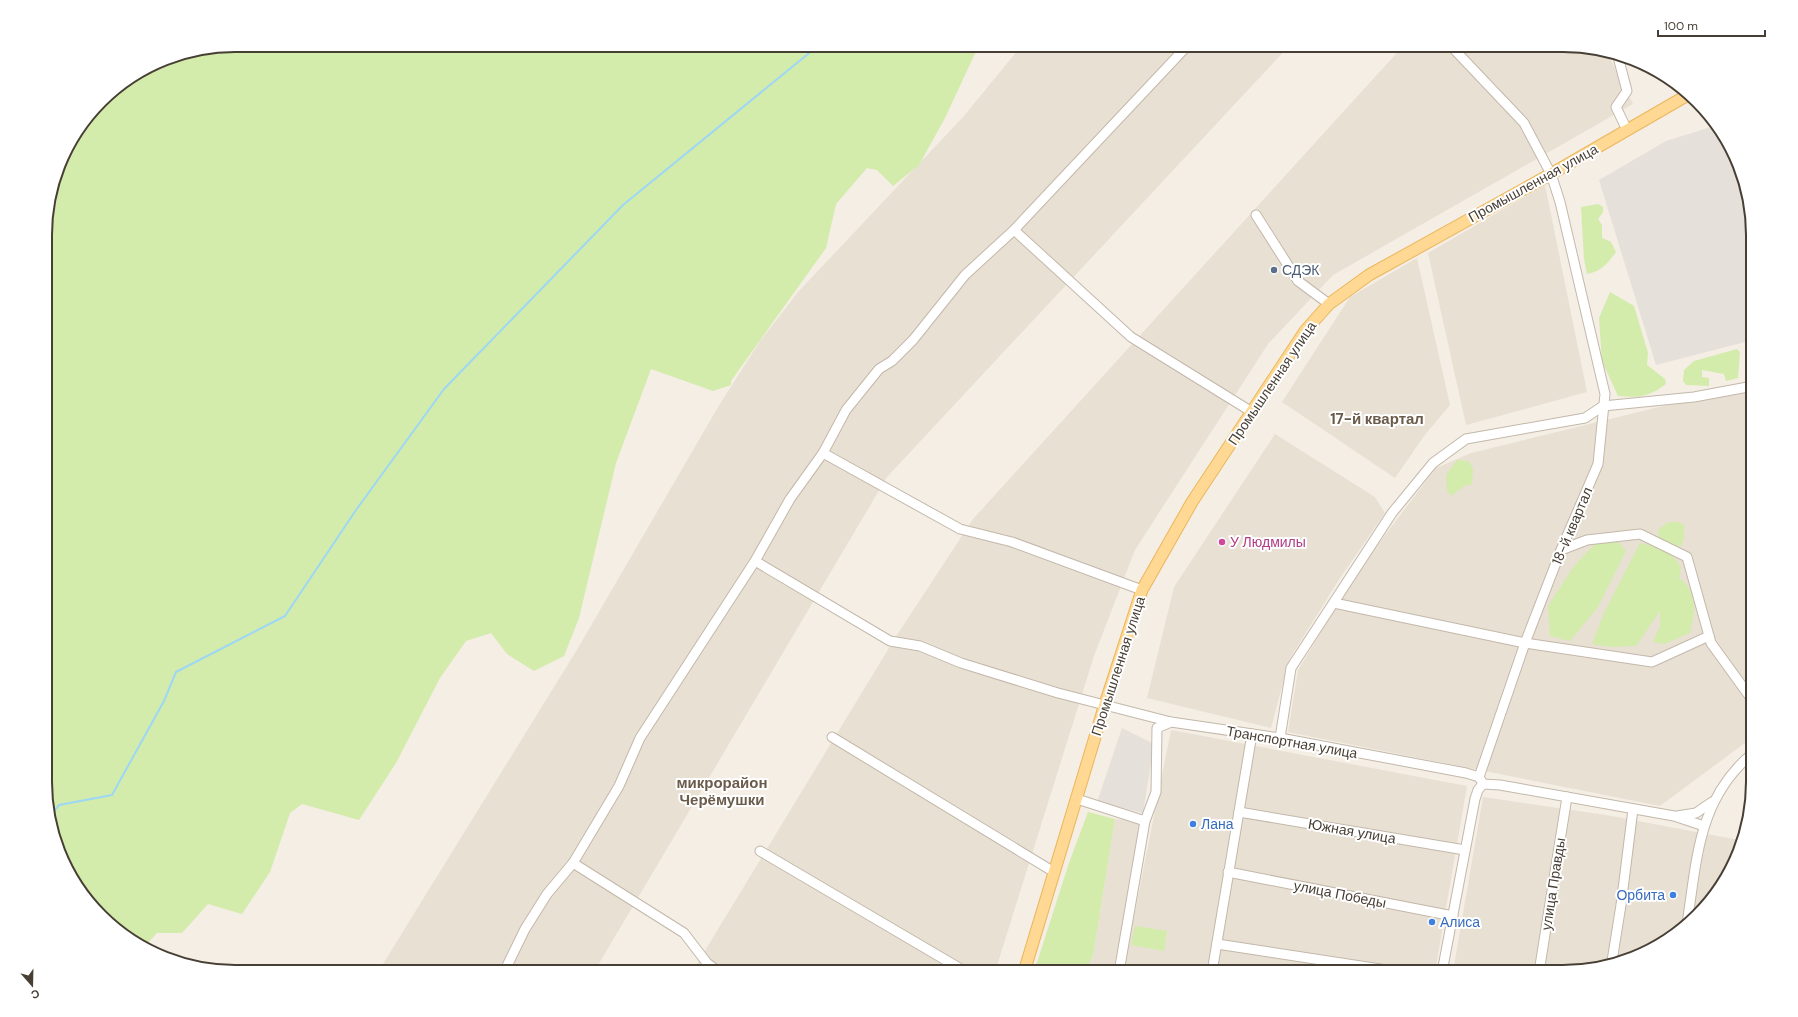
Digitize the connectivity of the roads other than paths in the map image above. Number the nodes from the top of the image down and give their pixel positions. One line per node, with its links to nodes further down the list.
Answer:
1 (1181, 52): 8 (street)
2 (1457, 52): 6 (street, 18-й квартал)
3 (1619, 61): 5 (street)
4 (1684, 97): 5 (main road, Промышленная улица)
5 (1627, 130): 6 (main road, Промышленная улица)
6 (1551, 174): 9 (main road, Промышленная улица); 11 (street, 18-й квартал)
7 (1256, 215): 9 (street)
8 (1014, 230): 12 (street); 13 (street)
9 (1329, 304): 12 (main road, Промышленная улица)
10 (1746, 387): 11 (street)
11 (1603, 406): 14 (street, 18-й квартал); 17 (street)
12 (1252, 412): 16 (main road, Промышленная улица)
13 (823, 453): 15 (street); 16 (street)
14 (1561, 550): 18 (street); 19 (street, 18-й квартал)
15 (755, 561): 21 (street, Транспортная улица); 38 (street)
16 (1142, 590): 21 (main road, Промышленная улица)
17 (1334, 603): 19 (street); 25 (street)
18 (1709, 636): 19 (street); 20 (street)
19 (1525, 643): 27 (street, 18-й квартал)
20 (1746, 691)
21 (1105, 704): 22 (street, Транспортная улица); 29 (main road, Промышленная улица)
22 (1171, 722): 23 (street, Транспортная улица); 34 (street)
23 (1252, 734): 25 (street, Транспортная улица); 32 (street)
24 (832, 737): 39 (street)
25 (1280, 738): 27 (street, Транспортная улица)
26 (1746, 760): 30 (street)
27 (1481, 781): 28 (street, Транспортная улица); 36 (street, 18-й квартал)
28 (1567, 797): 31 (street, Транспортная улица); 53 (street, улица Правды)
29 (1077, 799): 34 (street); 39 (main road, Промышленная улица)
30 (1713, 801): 33 (street); 35 (street)
31 (1633, 809): 33 (street, Транспортная улица); 44 (street)
32 (1239, 812): 36 (street, Южная улица); 40 (street)
33 (1674, 816): 35 (street)
34 (1145, 821): 49 (street)
35 (1704, 826): 42 (street)
36 (1465, 850): 41 (street, 18-й квартал)
37 (760, 851): 47 (street)
38 (573, 863): 45 (street); 46 (street)
39 (1054, 872): 48 (main road, Промышленная улица)
40 (1228, 872): 41 (street, улица Победы); 43 (street)
41 (1452, 916): 52 (street, 18-й квартал)
42 (1688, 916)
43 (1217, 944): 50 (street); 51 (street)
44 (1612, 958)
45 (507, 965)
46 (710, 965)
47 (954, 965)
48 (1026, 965)
49 (1120, 965)
50 (1213, 965)
51 (1354, 965)
52 (1443, 965)
53 (1540, 965)

